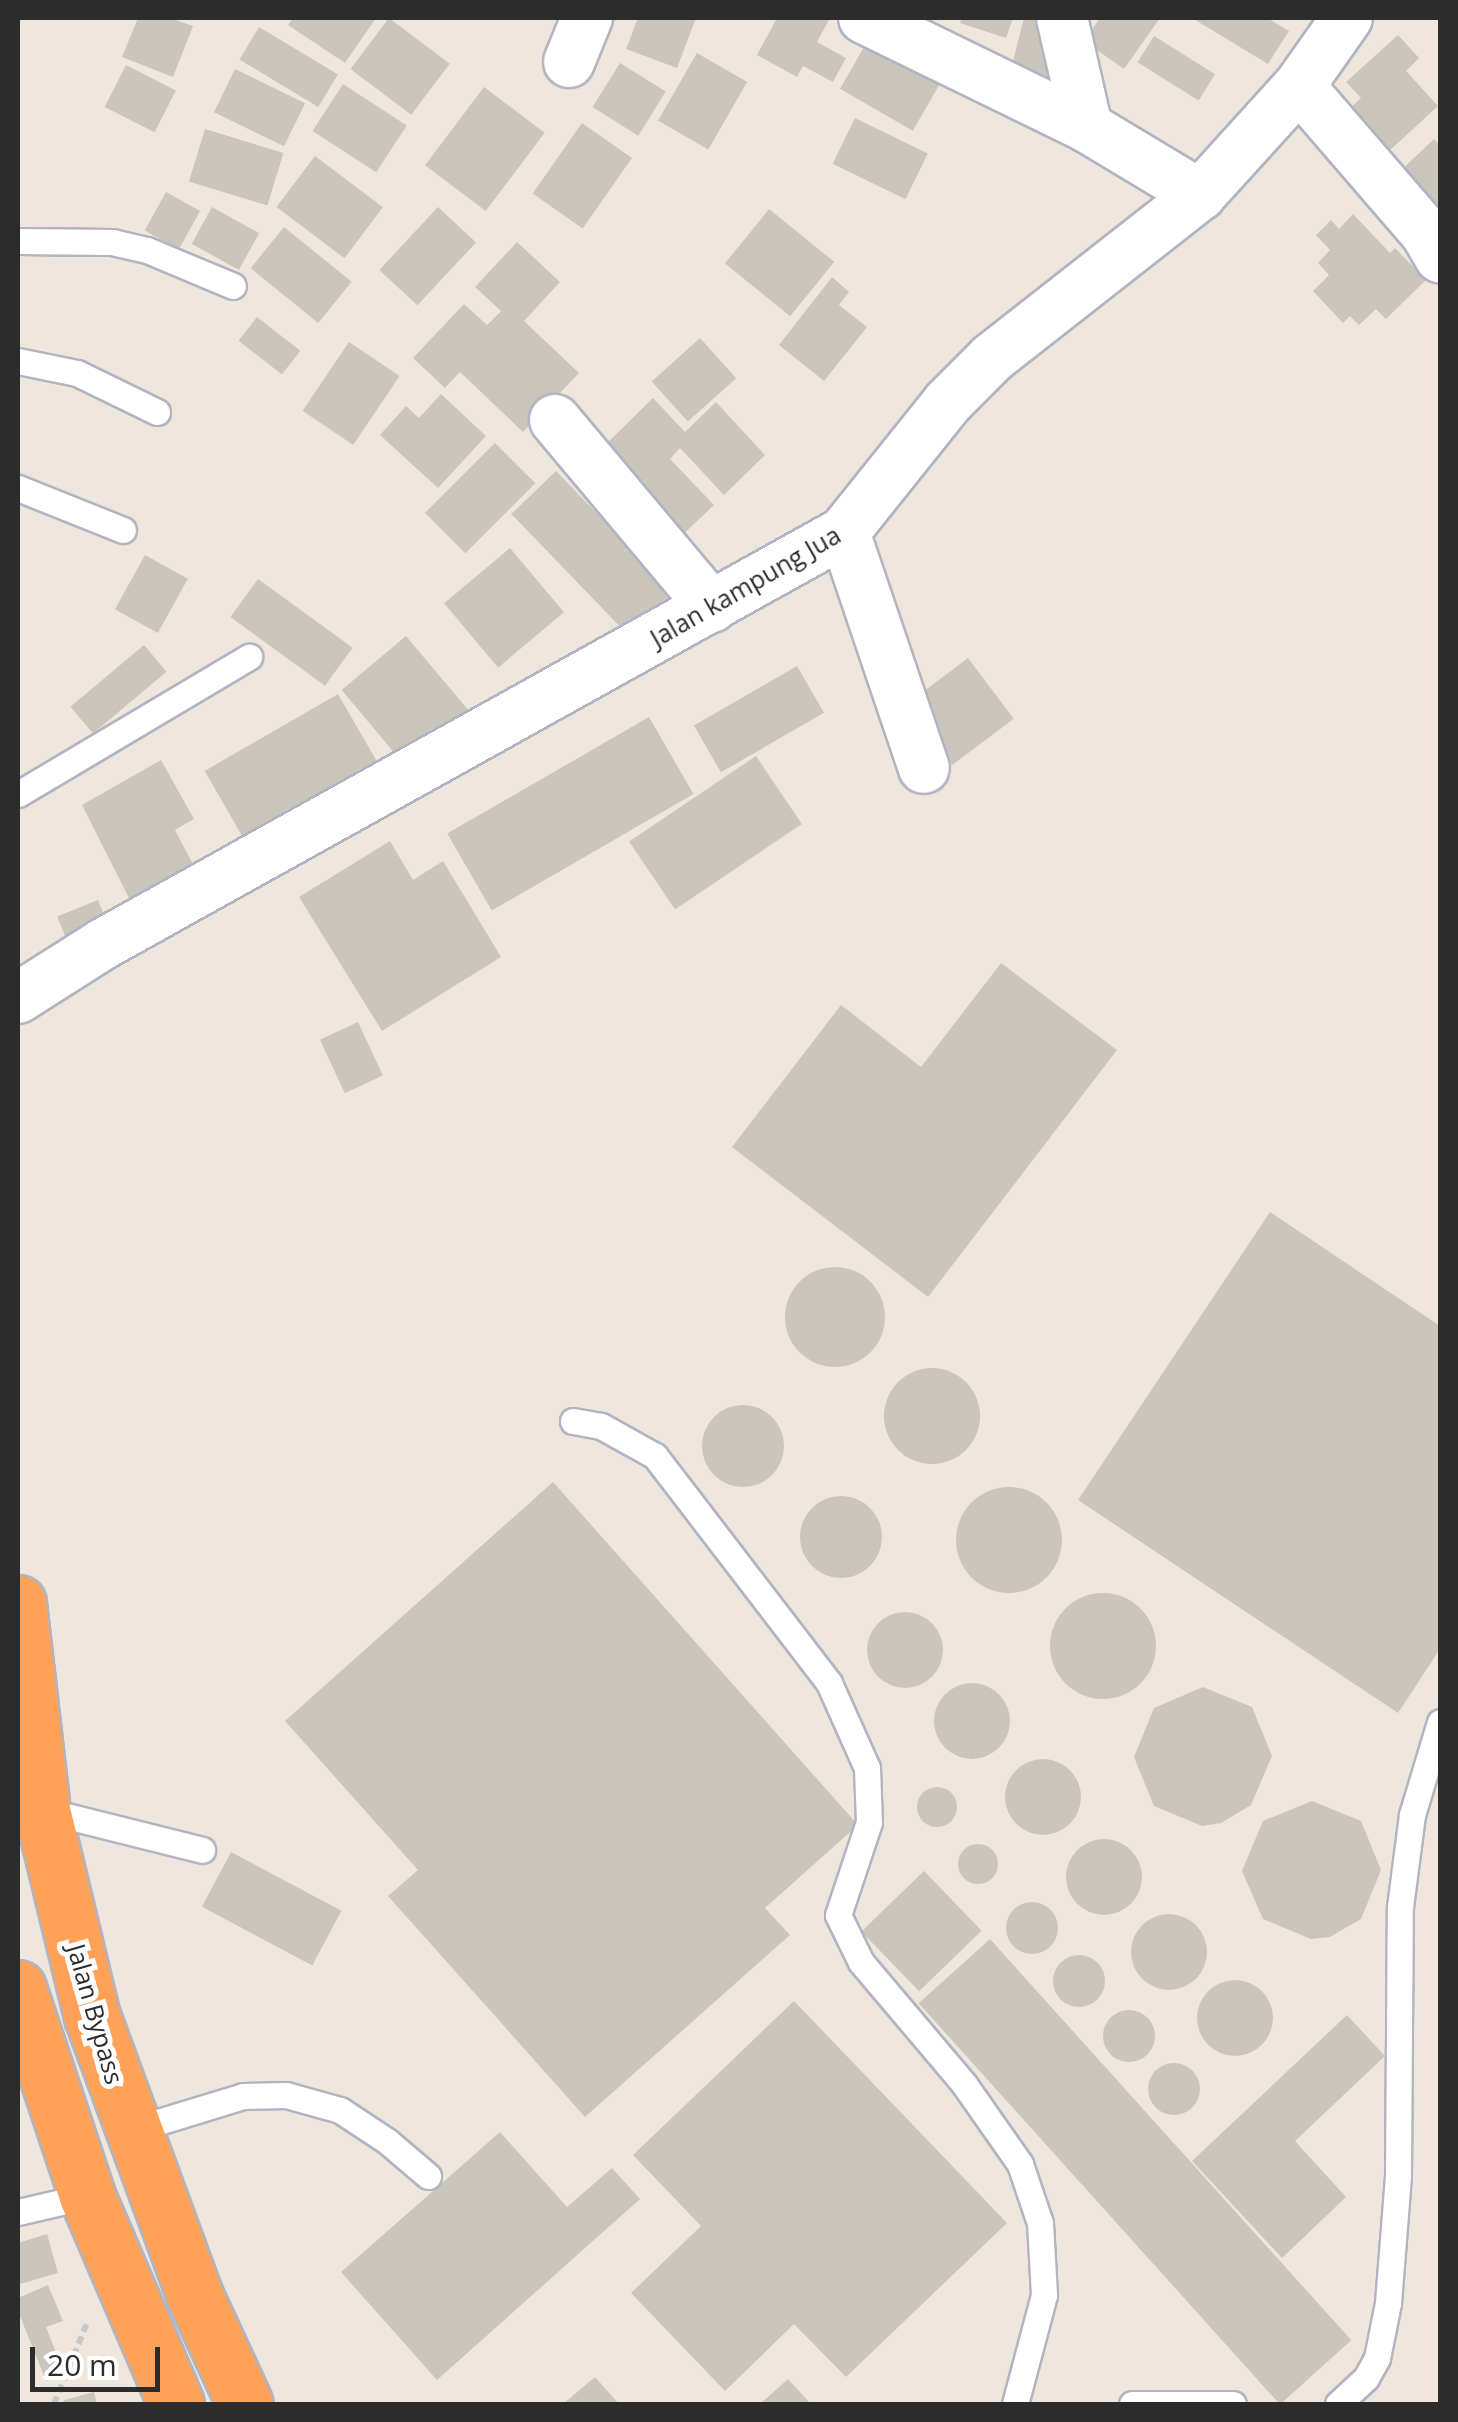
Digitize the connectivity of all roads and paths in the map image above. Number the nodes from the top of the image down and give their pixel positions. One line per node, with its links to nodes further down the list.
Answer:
1 (864, 18): 5 (street)
2 (1062, 18): 5 (street)
3 (1347, 18): 4 (street, Jalan kampung Jua)
4 (1299, 86): 6 (street, Jalan kampung Jua); 8 (street)
5 (1087, 127): 6 (street)
6 (1200, 195): 15 (street, Jalan kampung Jua)
7 (18, 241): 9 (lane)
8 (1440, 257)
9 (233, 286)
10 (18, 361): 11 (lane)
11 (157, 412)
12 (555, 420): 16 (street)
13 (18, 488): 14 (lane)
14 (123, 530)
15 (844, 532): 16 (street, Jalan kampung Jua); 18 (street)
16 (712, 607): 20 (street, Jalan kampung Jua)
17 (249, 658): 19 (lane)
18 (924, 768)
19 (18, 794)
20 (18, 998)
21 (574, 1421): 36 (lane)
22 (18, 1603): 24 (highway, Jalan Bypass)
23 (1440, 1722): 39 (lane)
24 (42, 1810): 25 (lane); 27 (highway, Jalan Bypass)
25 (202, 1850)
26 (18, 1988): 29 (highway)
27 (132, 2130): 28 (lane); 31 (highway, Jalan Bypass)
28 (428, 2176)
29 (87, 2196): 30 (lane); 32 (highway)
30 (18, 2212)
31 (194, 2296): 32 (highway); 35 (highway, Jalan Bypass)
32 (130, 2301): 33 (path); 34 (highway)
33 (54, 2404)
34 (176, 2404)
35 (246, 2404)
36 (1015, 2404)
37 (1132, 2404): 38 (lane)
38 (1233, 2404)
39 (1338, 2404)

